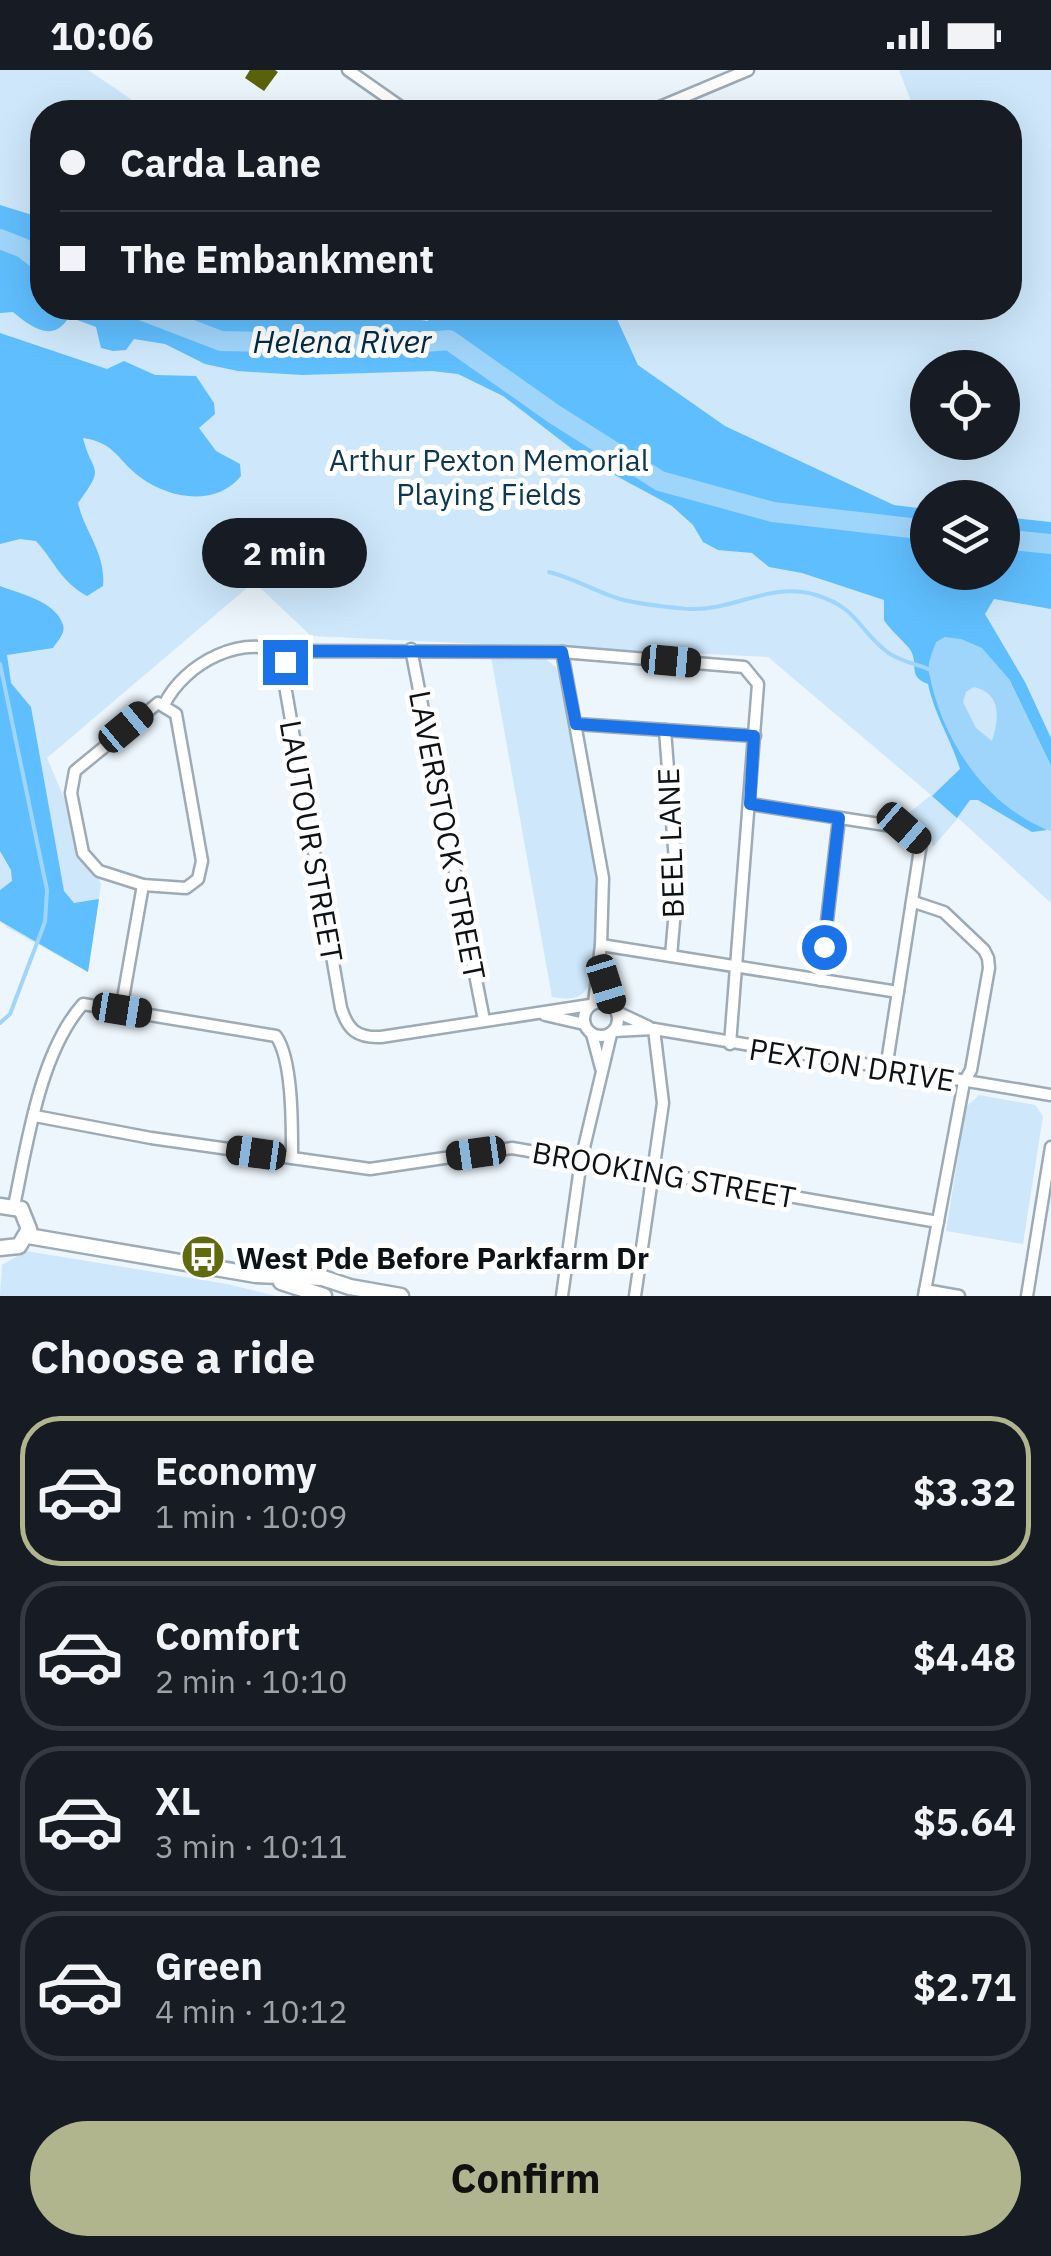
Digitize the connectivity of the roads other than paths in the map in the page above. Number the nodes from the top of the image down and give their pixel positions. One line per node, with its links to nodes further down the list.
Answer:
1 (348, 70): 4 (street)
2 (748, 70): 3 (street)
3 (730, 74): 5 (street)
4 (391, 100)
5 (674, 100)
6 (412, 649): 7 (street); 8 (street); 27 (street, LAVERSTOCK STREET)
7 (562, 652): 10 (street); 12 (street)
8 (289, 656): 9 (street); 27 (street, LAUTOUR STREET)
9 (164, 705): 15 (street); 15 (street)
10 (576, 724): 11 (street); 17 (street)
11 (665, 730): 12 (street); 18 (street, BEEL LANE)
12 (754, 736): 13 (street)
13 (750, 804): 14 (street); 20 (street)
14 (839, 818): 16 (street); 21 (street)
15 (143, 885): 25 (street)
16 (914, 902): 22 (street); 34 (street)
17 (601, 945): 18 (street); 19 (street)
18 (670, 956): 20 (street)
19 (599, 961): 23 (street); 24 (street)
20 (738, 967): 21 (street); 31 (street)
21 (820, 980): 22 (street)
22 (898, 992): 32 (street)
23 (592, 1004): 24 (street); 26 (street); 28 (street)
24 (615, 1009): 29 (street, PEXTON DRIVE); 30 (street)
25 (122, 1010): 36 (street); 38 (street)
26 (540, 1013): 27 (street); 28 (street)
27 (484, 1020)
28 (588, 1029): 30 (street); 33 (street)
29 (654, 1029): 30 (street, PEXTON DRIVE); 31 (street, PEXTON DRIVE); 41 (street)
30 (612, 1032): 33 (street)
31 (730, 1044): 32 (street, PEXTON DRIVE)
32 (886, 1069): 34 (street, PEXTON DRIVE)
33 (602, 1070): 39 (street)
34 (964, 1082): 35 (street, PEXTON DRIVE); 43 (street)
35 (1051, 1095)
36 (35, 1116): 38 (street, BROOKING STREET); 42 (street)
37 (1051, 1147): 40 (street)
38 (292, 1158): 39 (street, BROOKING STREET)
39 (581, 1160): 41 (street, BROOKING STREET); 51 (street)
40 (1049, 1168): 53 (street)
41 (652, 1173): 43 (street, BROOKING STREET); 48 (street)
42 (7, 1206): 44 (street)
43 (938, 1222): 47 (street)
44 (28, 1236): 45 (street); 46 (street)
45 (0, 1248)
46 (256, 1275): 49 (street); 50 (street)
47 (925, 1293): 52 (street)
48 (634, 1295)
49 (324, 1296)
50 (401, 1296)
51 (562, 1296)
52 (959, 1296)
53 (1026, 1296)

